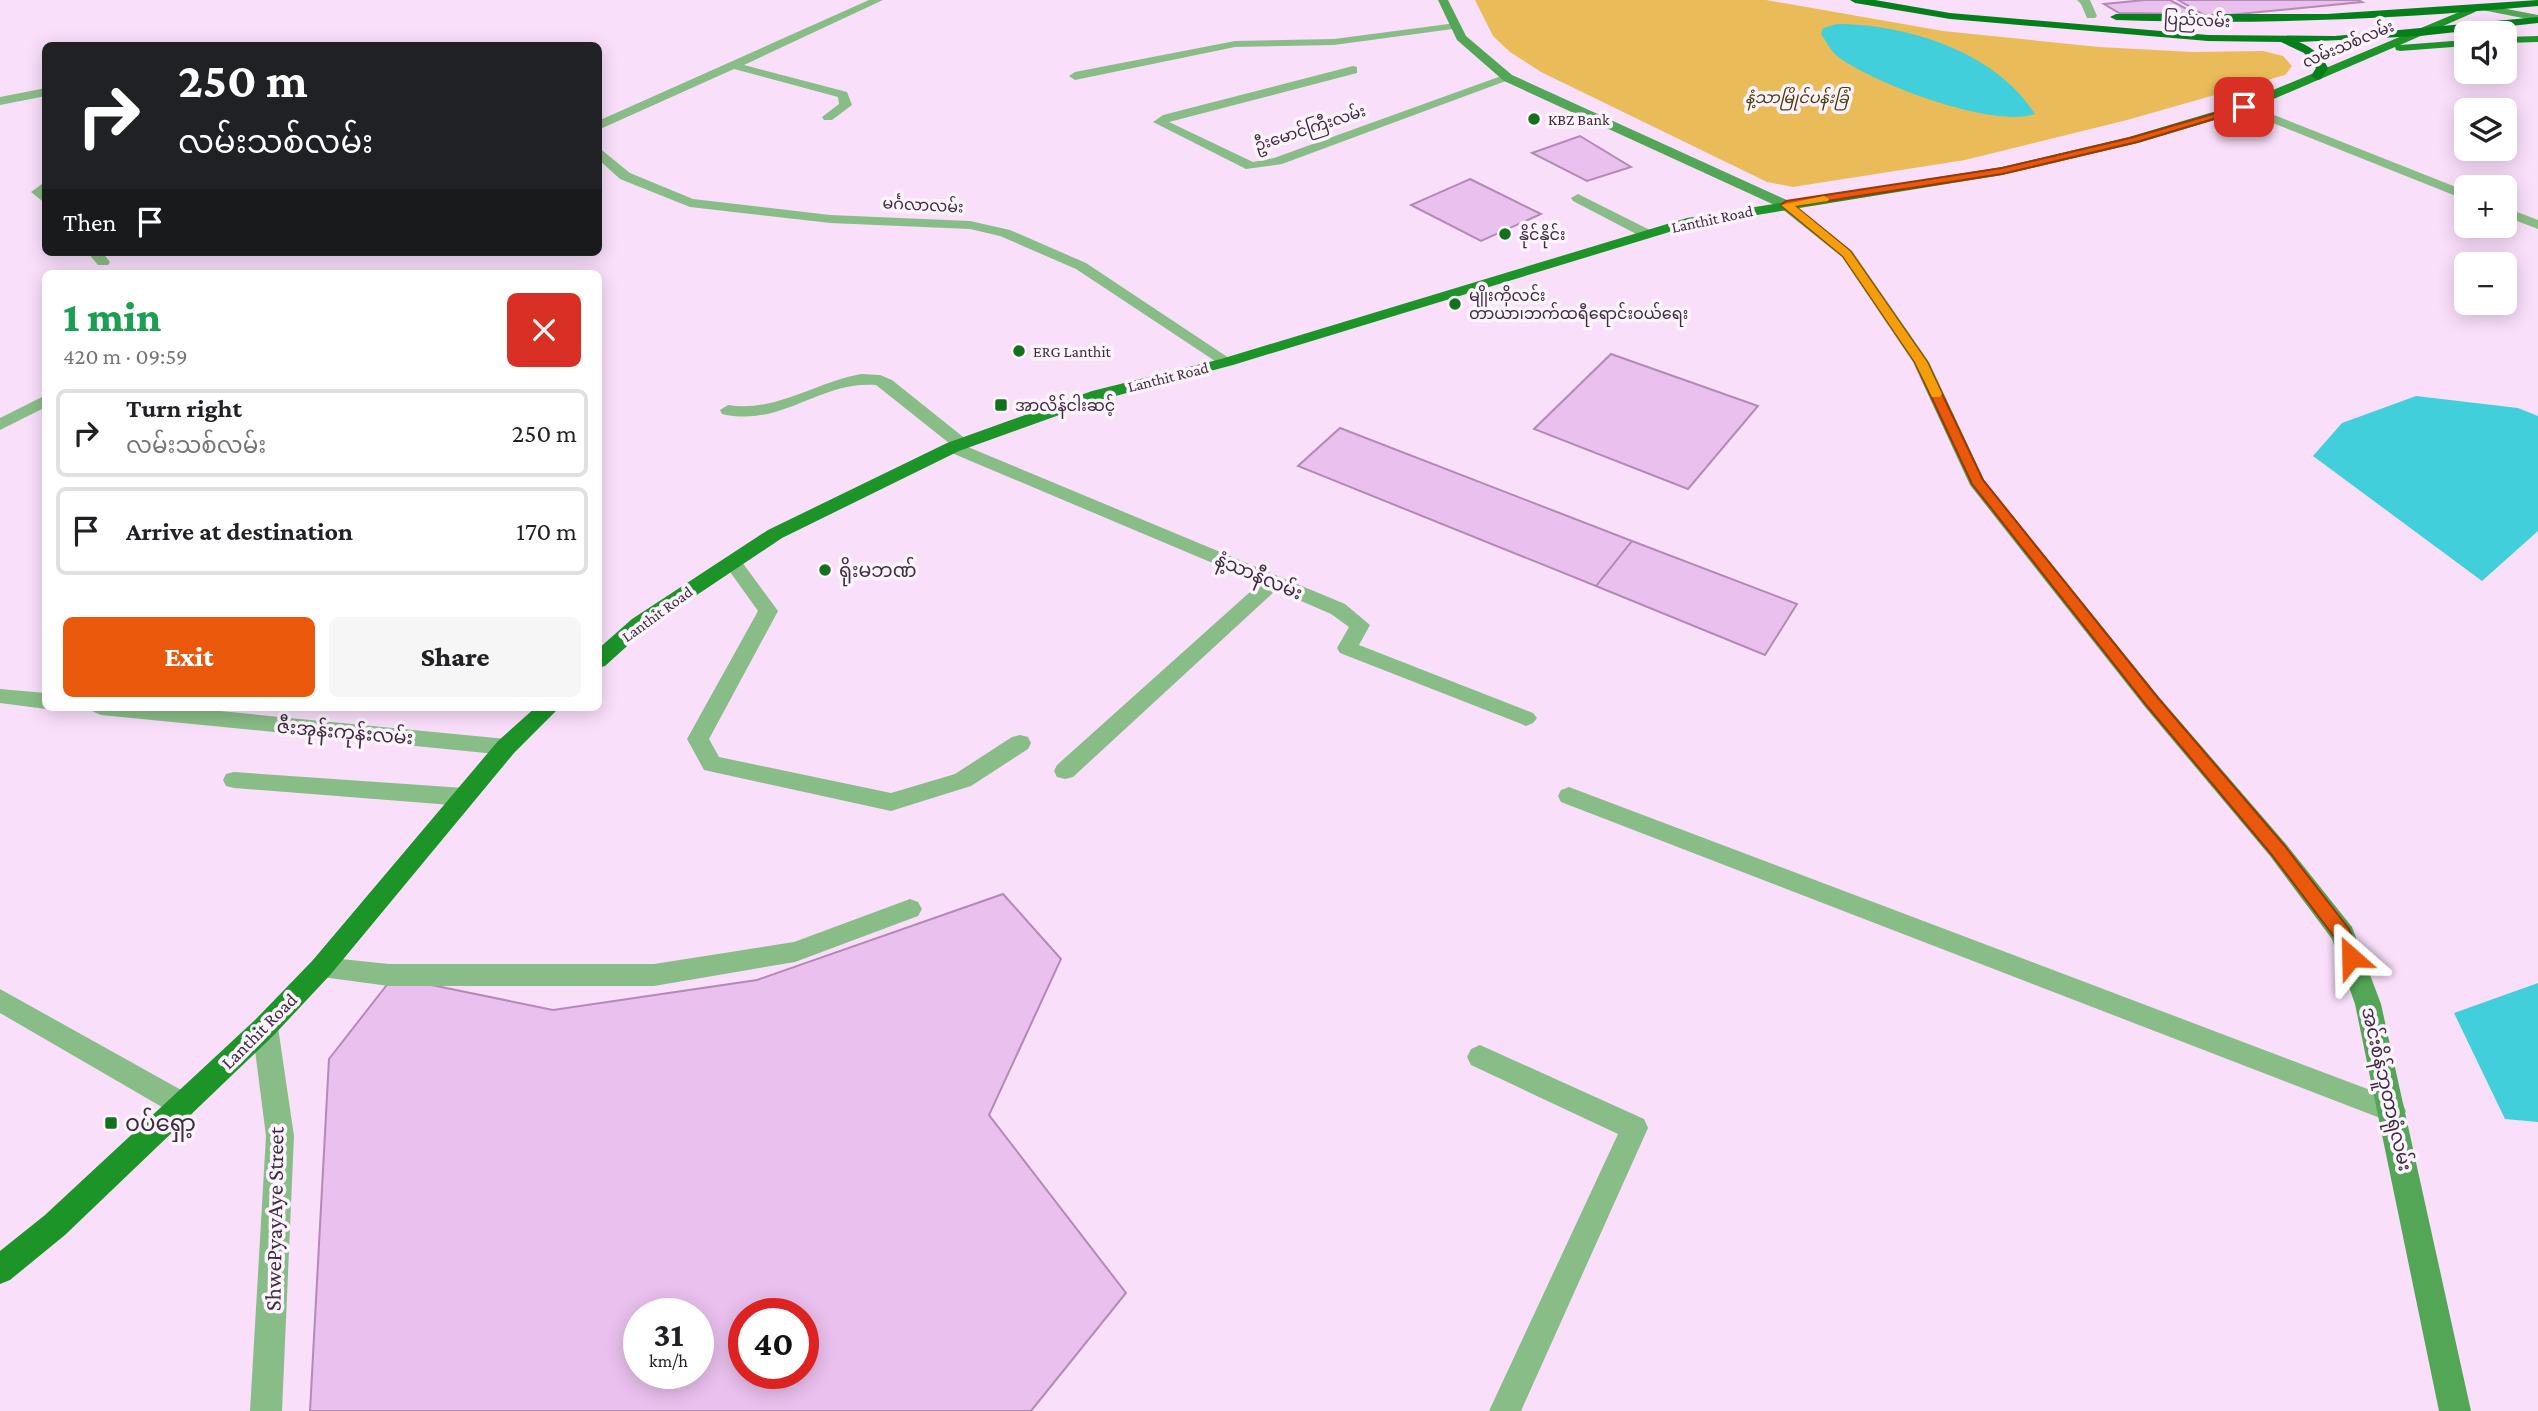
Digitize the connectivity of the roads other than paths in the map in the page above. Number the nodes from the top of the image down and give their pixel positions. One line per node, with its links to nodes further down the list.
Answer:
1 (878, 0): 19 (street)
2 (1443, 0): 12 (street, အင်းစိန်ဘူတာရုံလမ်း)
3 (1855, 0): 14 (highway, ပြည်လမ်း)
4 (2103, 0): 5 (street)
5 (2083, 1): 10 (street)
6 (2538, 3): 7 (highway, ပြည်လမ်း)
7 (2486, 8): 8 (highway, ပြည်လမ်း); 11 (street)
8 (2471, 10): 10 (highway, ပြည်လမ်း); 13 (main road, လမ်းသစ်လမ်း)
9 (2053, 12): 10 (highway, ပြည်လမ်း)
10 (2091, 16)
11 (2538, 19): 13 (highway, ပြည်လမ်း)
12 (1455, 26): 21 (street); 23 (street, အင်းစိန်ဘူတာရုံလမ်း)
13 (2420, 33): 14 (highway, ပြည်လမ်း); 18 (main road, လမ်းသစ်လမ်း)
14 (2275, 39): 22 (highway)
15 (2538, 39): 16 (main road)
16 (2517, 40)
17 (2454, 44): 18 (main road)
18 (2377, 51): 22 (main road, လမ်းသစ်လမ်း)
19 (732, 65): 27 (street); 28 (street)
20 (1353, 70): 23 (street, ဦးမောင်ကြီးလမ်း)
21 (1075, 76)
22 (2317, 76): 26 (main road, လမ်းသစ်လမ်း)
23 (1508, 78): 32 (street, အင်းစိန်ဘူတာရုံလမ်း)
24 (42, 94): 25 (street)
25 (0, 101)
26 (2244, 107): 30 (street); 32 (main road, လမ်းသစ်လမ်း)
27 (828, 117)
28 (602, 124)
29 (602, 155): 36 (street, မင်္ဂလာလမ်း)
30 (2454, 191)
31 (1577, 198): 35 (street)
32 (1786, 205): 35 (main road, Lanthit Road); 61 (street, အင်းစိန်ဘူတာရုံလမ်း)
33 (2517, 216): 34 (street)
34 (2538, 225)
35 (1647, 234): 36 (main road, Lanthit Road)
36 (1227, 362): 40 (main road, Lanthit Road)
37 (42, 402): 39 (street)
38 (728, 410): 40 (street, နံ့သာနီလမ်း)
39 (0, 425)
40 (957, 446): 41 (main road, Lanthit Road); 42 (street, နံ့သာနီလမ်း)
41 (732, 562): 43 (main road, Lanthit Road); 49 (street)
42 (1273, 582): 48 (street, နံ့သာနီလမ်း); 51 (street)
43 (602, 658)
44 (4, 701): 45 (street)
45 (42, 701)
46 (142, 711): 50 (street, ဇီးအုန်းကုန်းလမ်း)
47 (545, 711): 50 (main road, Lanthit Road)
48 (1526, 718)
49 (1020, 743)
50 (506, 747): 54 (main road, Lanthit Road)
51 (1065, 771)
52 (234, 780): 54 (street)
53 (1569, 796): 61 (street)
54 (464, 797): 56 (main road, Lanthit Road)
55 (910, 909): 56 (street)
56 (322, 967): 58 (main road, Lanthit Road)
57 (0, 1000): 60 (street)
58 (265, 1027): 60 (main road, Lanthit Road); 63 (street, ShwePyayAye Street)
59 (1480, 1057): 64 (street)
60 (183, 1105): 62 (main road, Lanthit Road)
61 (2393, 1111): 65 (street, အင်းစိန်ဘူတာရုံလမ်း)
62 (0, 1269)
63 (266, 1411)
64 (1505, 1411)
65 (2455, 1411)

